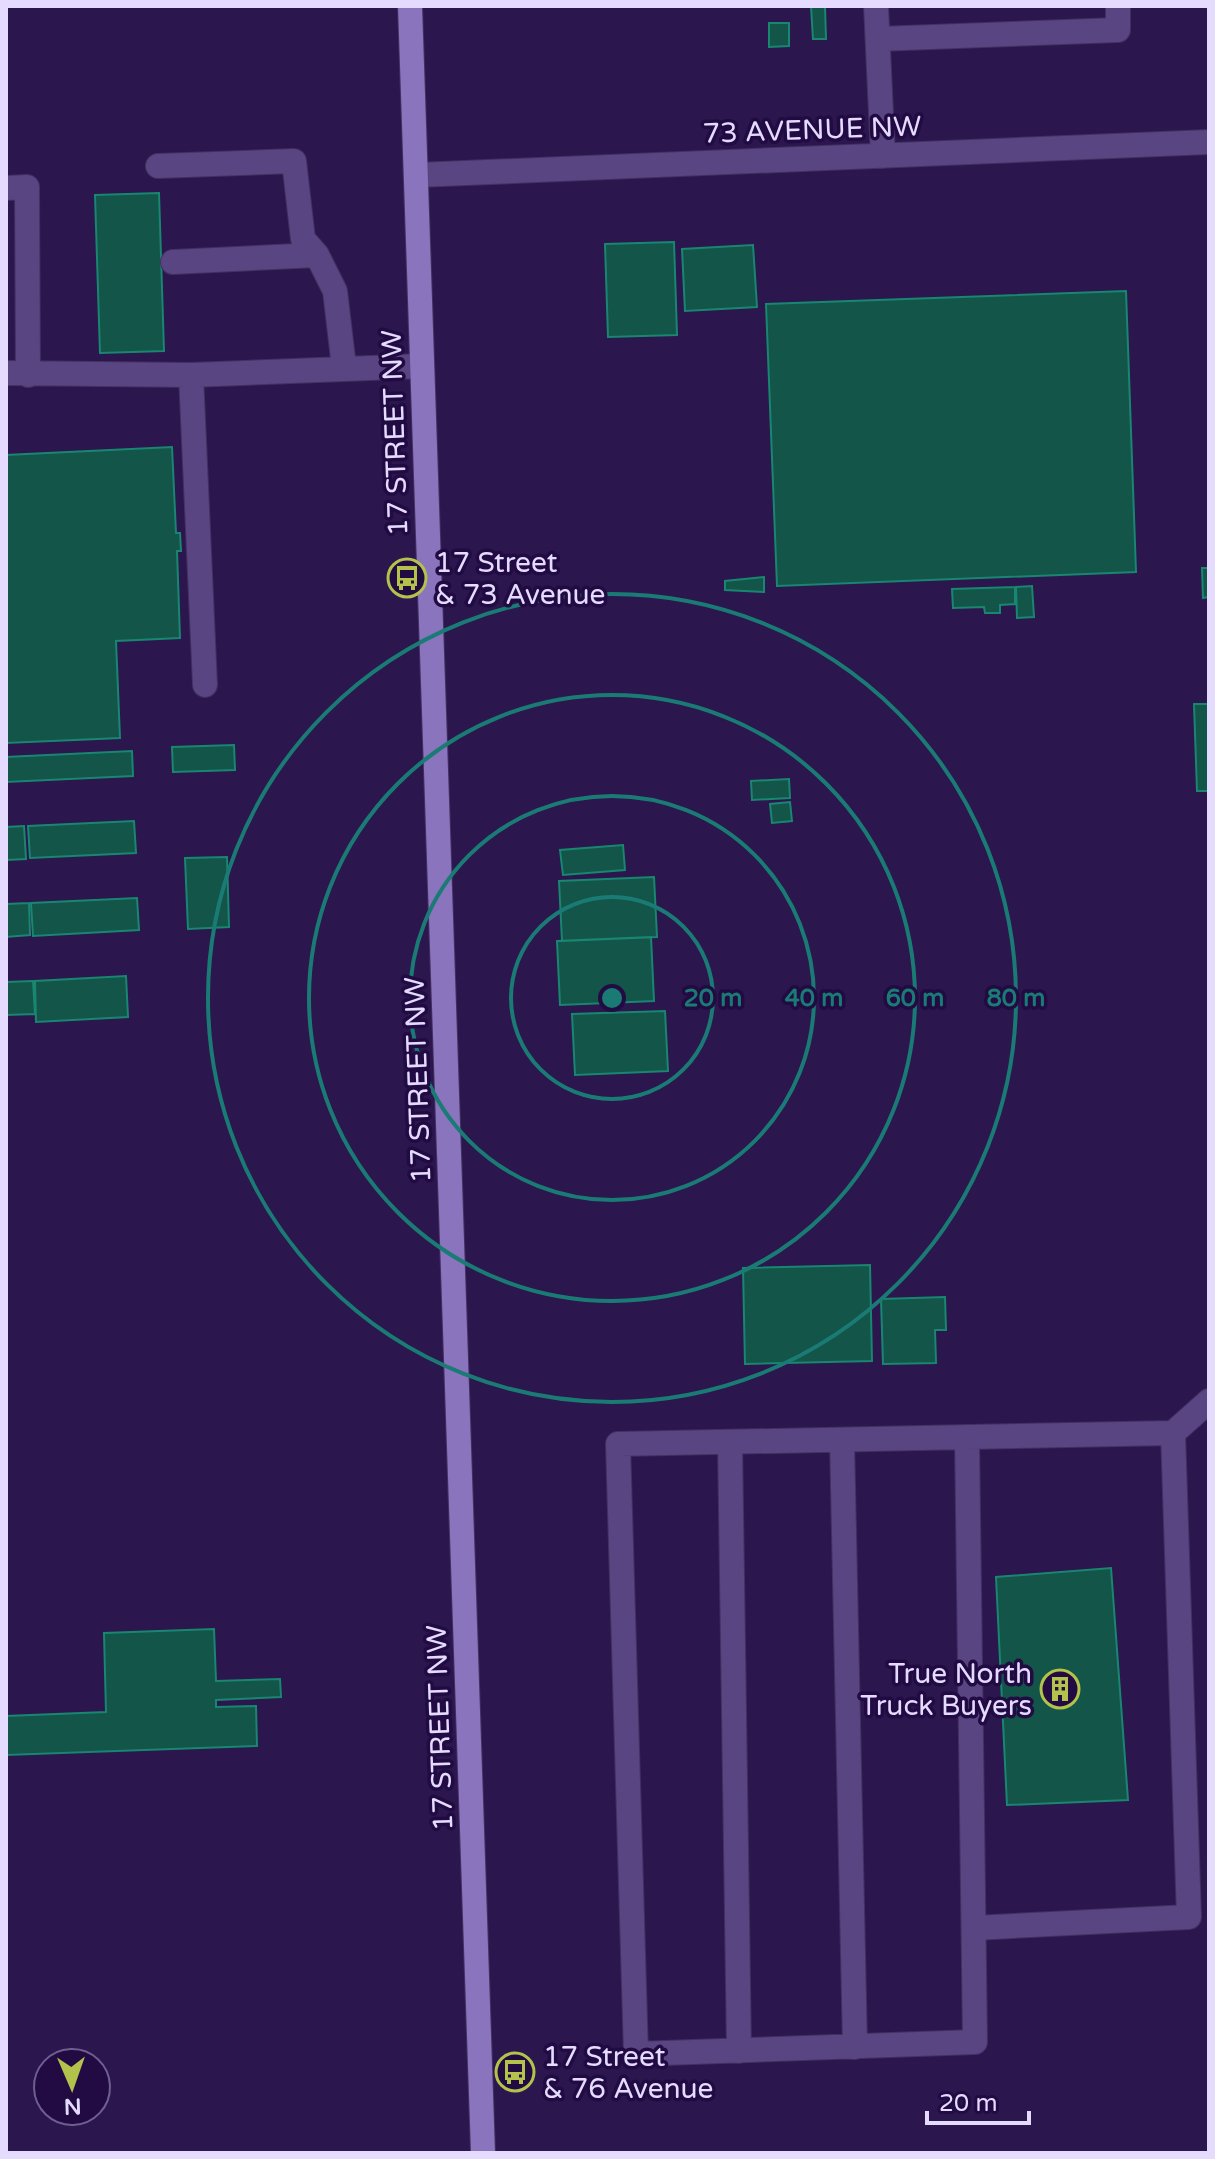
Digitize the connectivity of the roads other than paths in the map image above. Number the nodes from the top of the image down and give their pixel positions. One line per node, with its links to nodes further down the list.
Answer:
1 (410, 6): 8 (main road, 17 STREET NW)
2 (876, 6): 4 (street)
3 (1118, 6): 4 (street)
4 (878, 39): 6 (street)
5 (1209, 142): 6 (street, 73 AVENUE NW)
6 (883, 156): 8 (street, 73 AVENUE NW)
7 (158, 166): 10 (street)
8 (417, 175): 12 (main road, 17 STREET NW)
9 (6, 188): 14 (street)
10 (317, 255): 11 (street); 13 (street)
11 (173, 262)
12 (422, 366): 13 (street); 25 (main road, 17 STREET NW)
13 (344, 367): 15 (street)
14 (17, 374): 15 (street)
15 (191, 375): 16 (street)
16 (205, 685)
17 (1209, 1401): 18 (street)
18 (1173, 1433): 19 (street); 22 (street)
19 (967, 1437): 20 (street); 22 (street)
20 (842, 1440): 21 (street); 23 (street)
21 (730, 1442): 24 (street); 24 (street)
22 (974, 1928): 23 (street)
23 (855, 2047): 24 (street)
24 (739, 2051)
25 (483, 2153)

